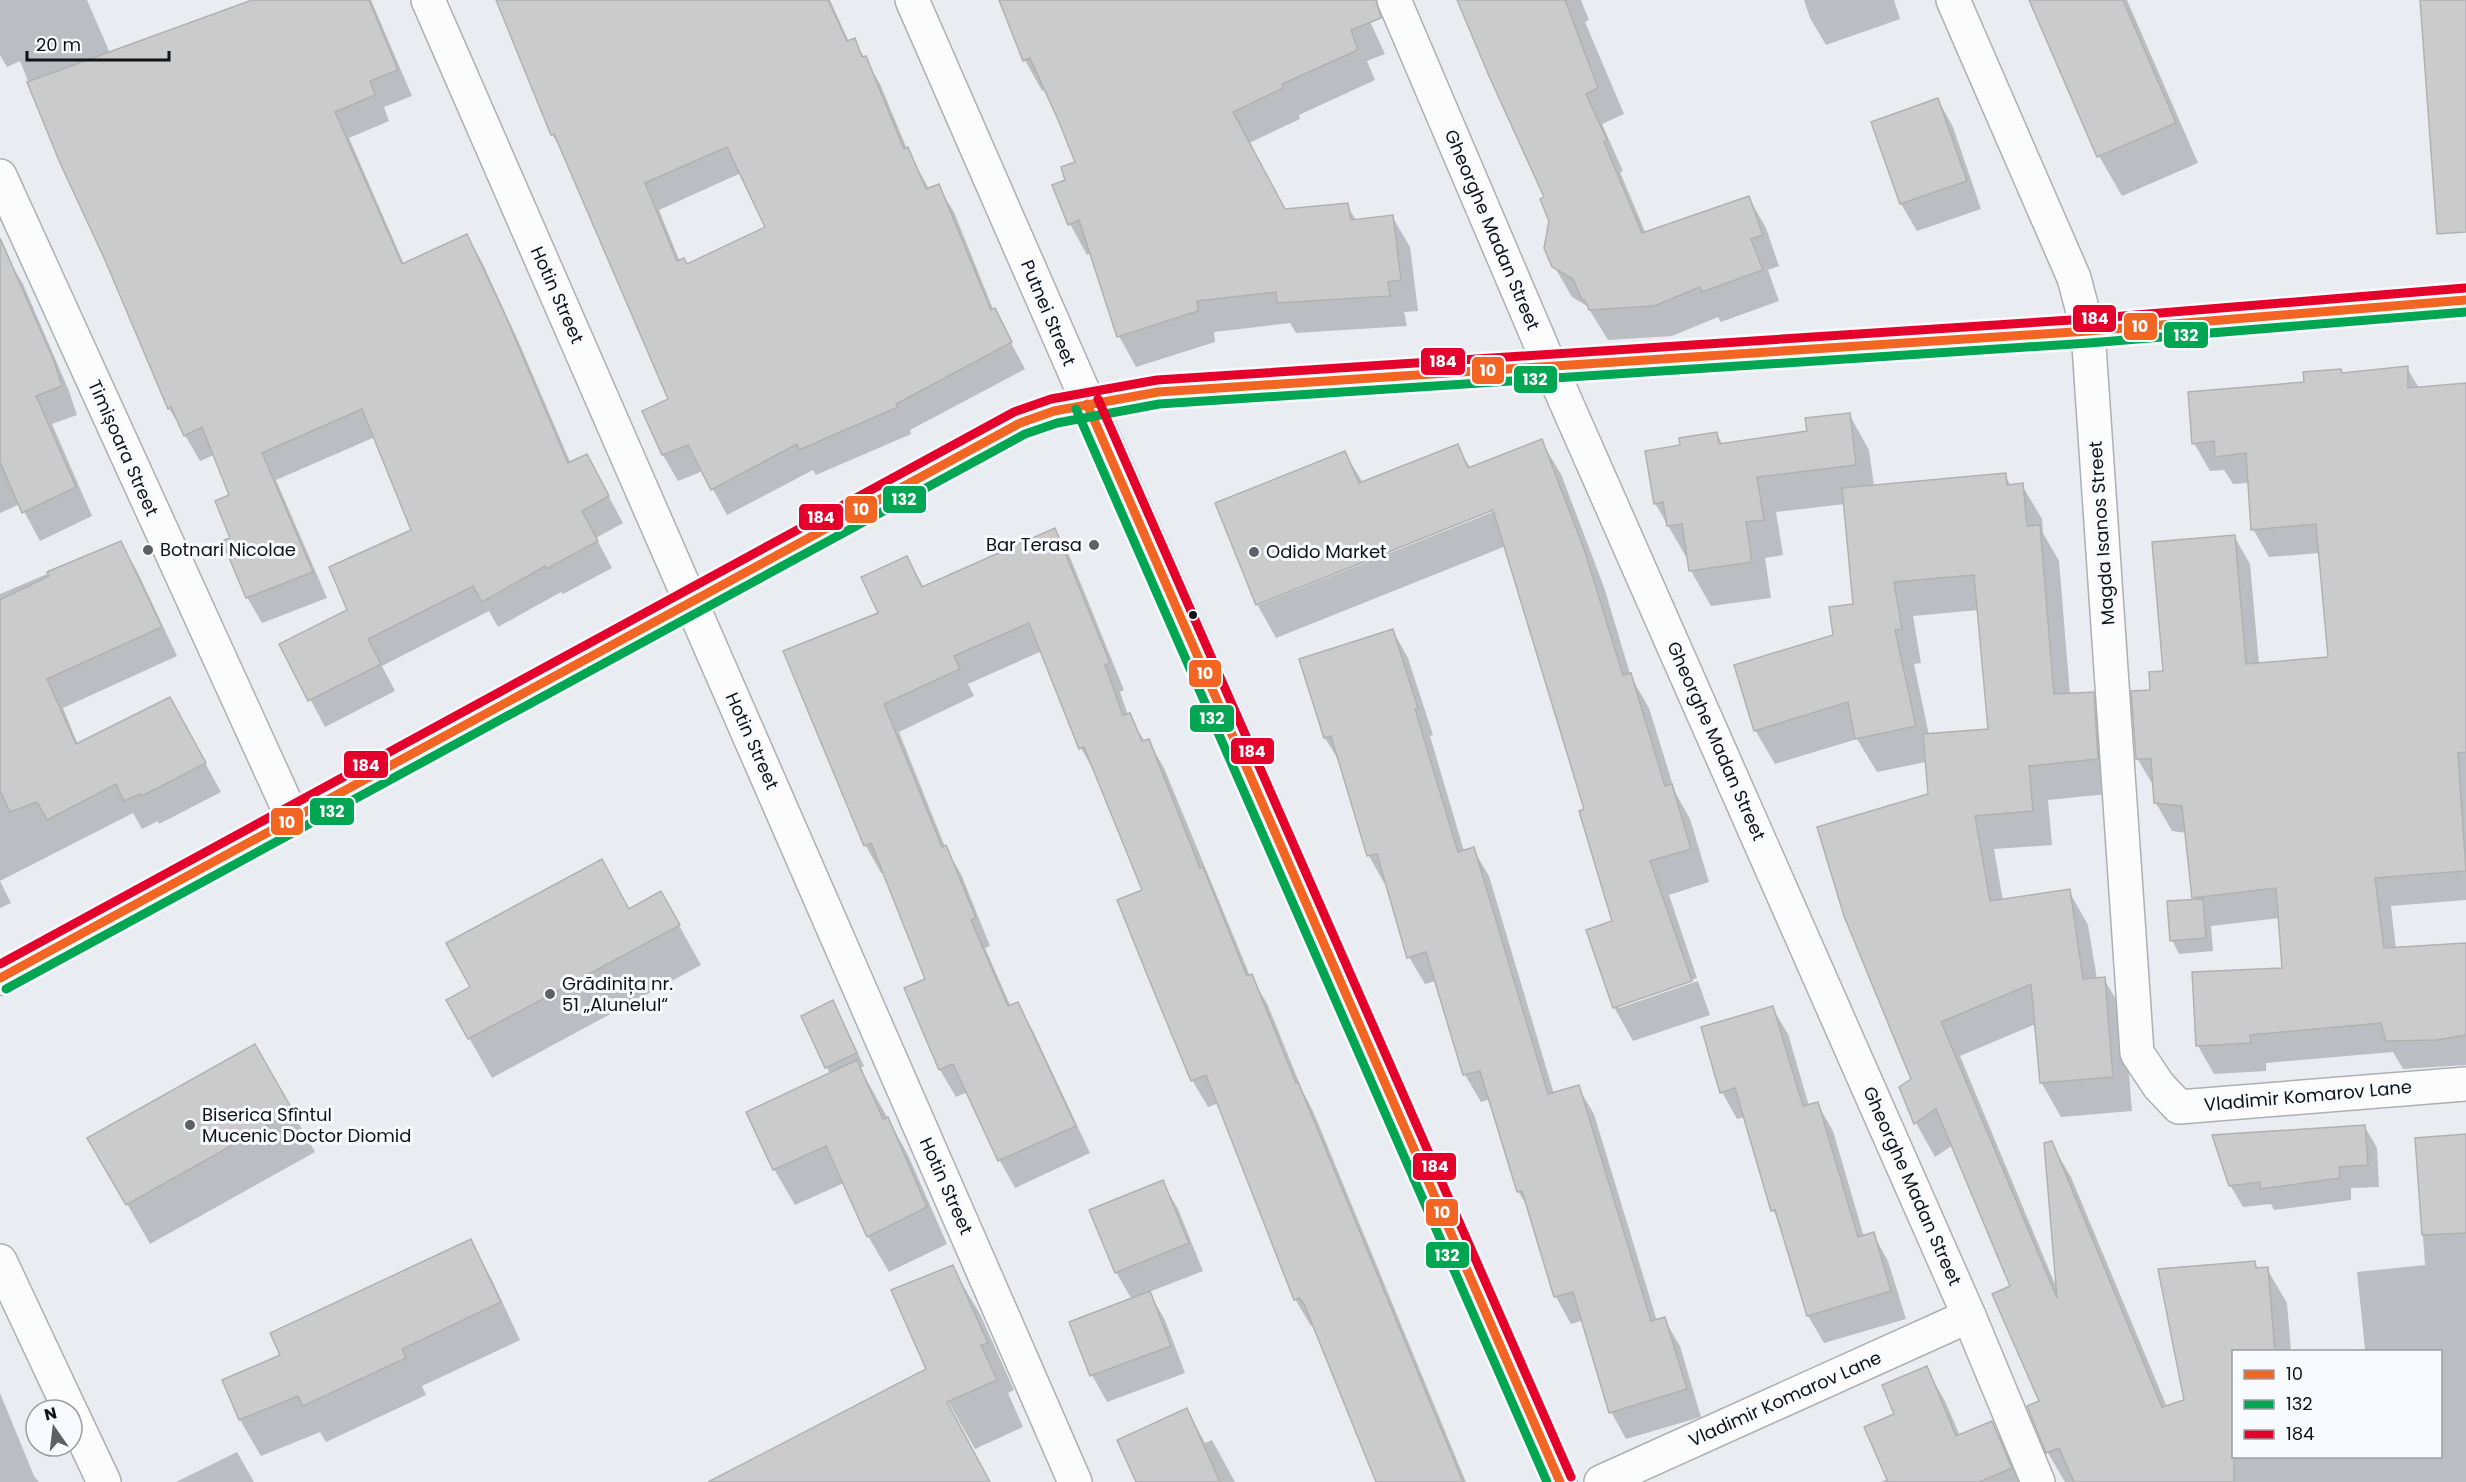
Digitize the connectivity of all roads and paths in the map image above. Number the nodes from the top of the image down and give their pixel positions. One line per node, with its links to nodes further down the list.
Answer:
1 (428, 0): 10 (street, Hotin Street)
2 (912, 0): 9 (street, Putnei Street)
3 (1394, 0): 8 (street, Gheorghe Madan Street)
4 (1953, 0): 7 (street, Magda Isanos Street)
5 (0, 176): 11 (street, Timișoara Street)
6 (2466, 300): 7 (street)
7 (2088, 331): 8 (street); 14 (street, Magda Isanos Street)
8 (1550, 366): 9 (street); 16 (street, Gheorghe Madan Street)
9 (1087, 404): 10 (street); 21 (street, Putnei Street)
10 (691, 601): 11 (street); 20 (street, Hotin Street)
11 (293, 819): 12 (street)
12 (0, 978)
13 (2466, 1084): 14 (street, Vladimir Komarov Lane)
14 (2159, 1086)
15 (0, 1261): 17 (street)
16 (1970, 1317): 22 (street, Vladimir Komarov Lane); 23 (street, Gheorghe Madan Street)
17 (64, 1398)
18 (84, 1440): 19 (street)
19 (104, 1482)
20 (1075, 1482)
21 (1560, 1482)
22 (1601, 1482)
23 (2038, 1482)

